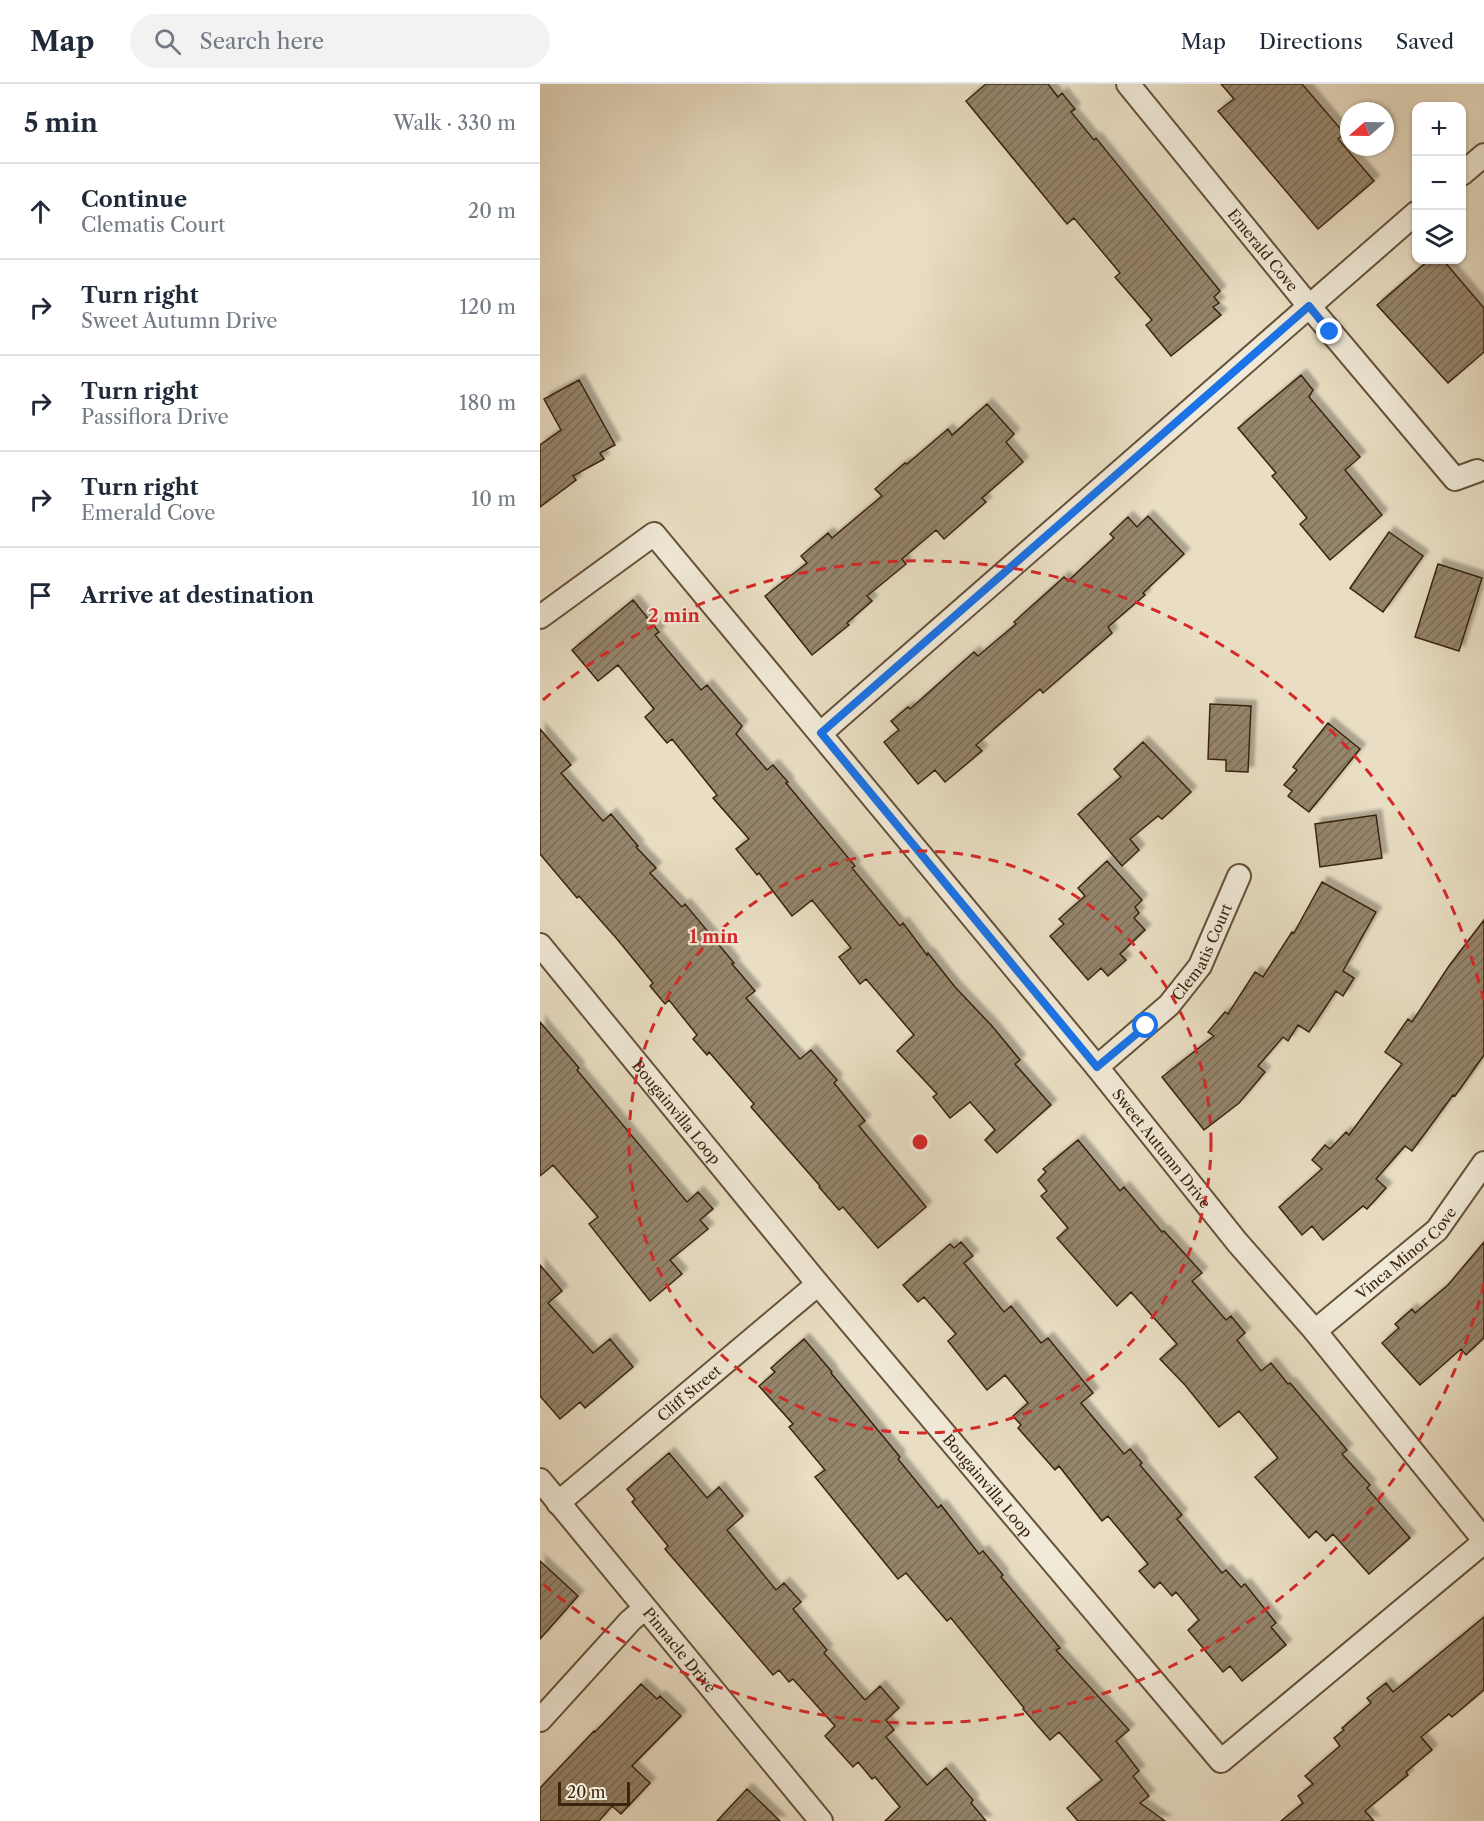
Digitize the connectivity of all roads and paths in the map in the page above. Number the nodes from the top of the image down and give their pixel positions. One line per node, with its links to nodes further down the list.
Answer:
1 (1128, 84): 5 (street, Emerald Cove)
2 (1484, 155): 3 (street)
3 (1466, 170)
4 (1412, 216): 5 (street)
5 (1309, 306): 6 (street, Emerald Cove); 8 (street)
6 (1478, 471)
7 (540, 617): 8 (street, Sweet Autumn Drive)
8 (821, 733): 11 (street, Sweet Autumn Drive)
9 (1239, 876): 11 (street, Clematis Court)
10 (540, 945): 13 (street, Bougainvilla Loop)
11 (1097, 1067): 14 (street, Sweet Autumn Drive)
12 (1484, 1163): 14 (street, Vinca Minor Cove)
13 (818, 1284): 16 (street, Cliff Street); 17 (street, Bougainvilla Loop)
14 (1315, 1331): 17 (street, Sweet Autumn Drive)
15 (540, 1480): 16 (street, Pinnacle Drive)
16 (558, 1503): 18 (street, Pinnacle Drive)
17 (1484, 1541)
18 (644, 1609): 19 (street); 20 (street, Pinnacle Drive)
19 (540, 1720)
20 (821, 1821)

